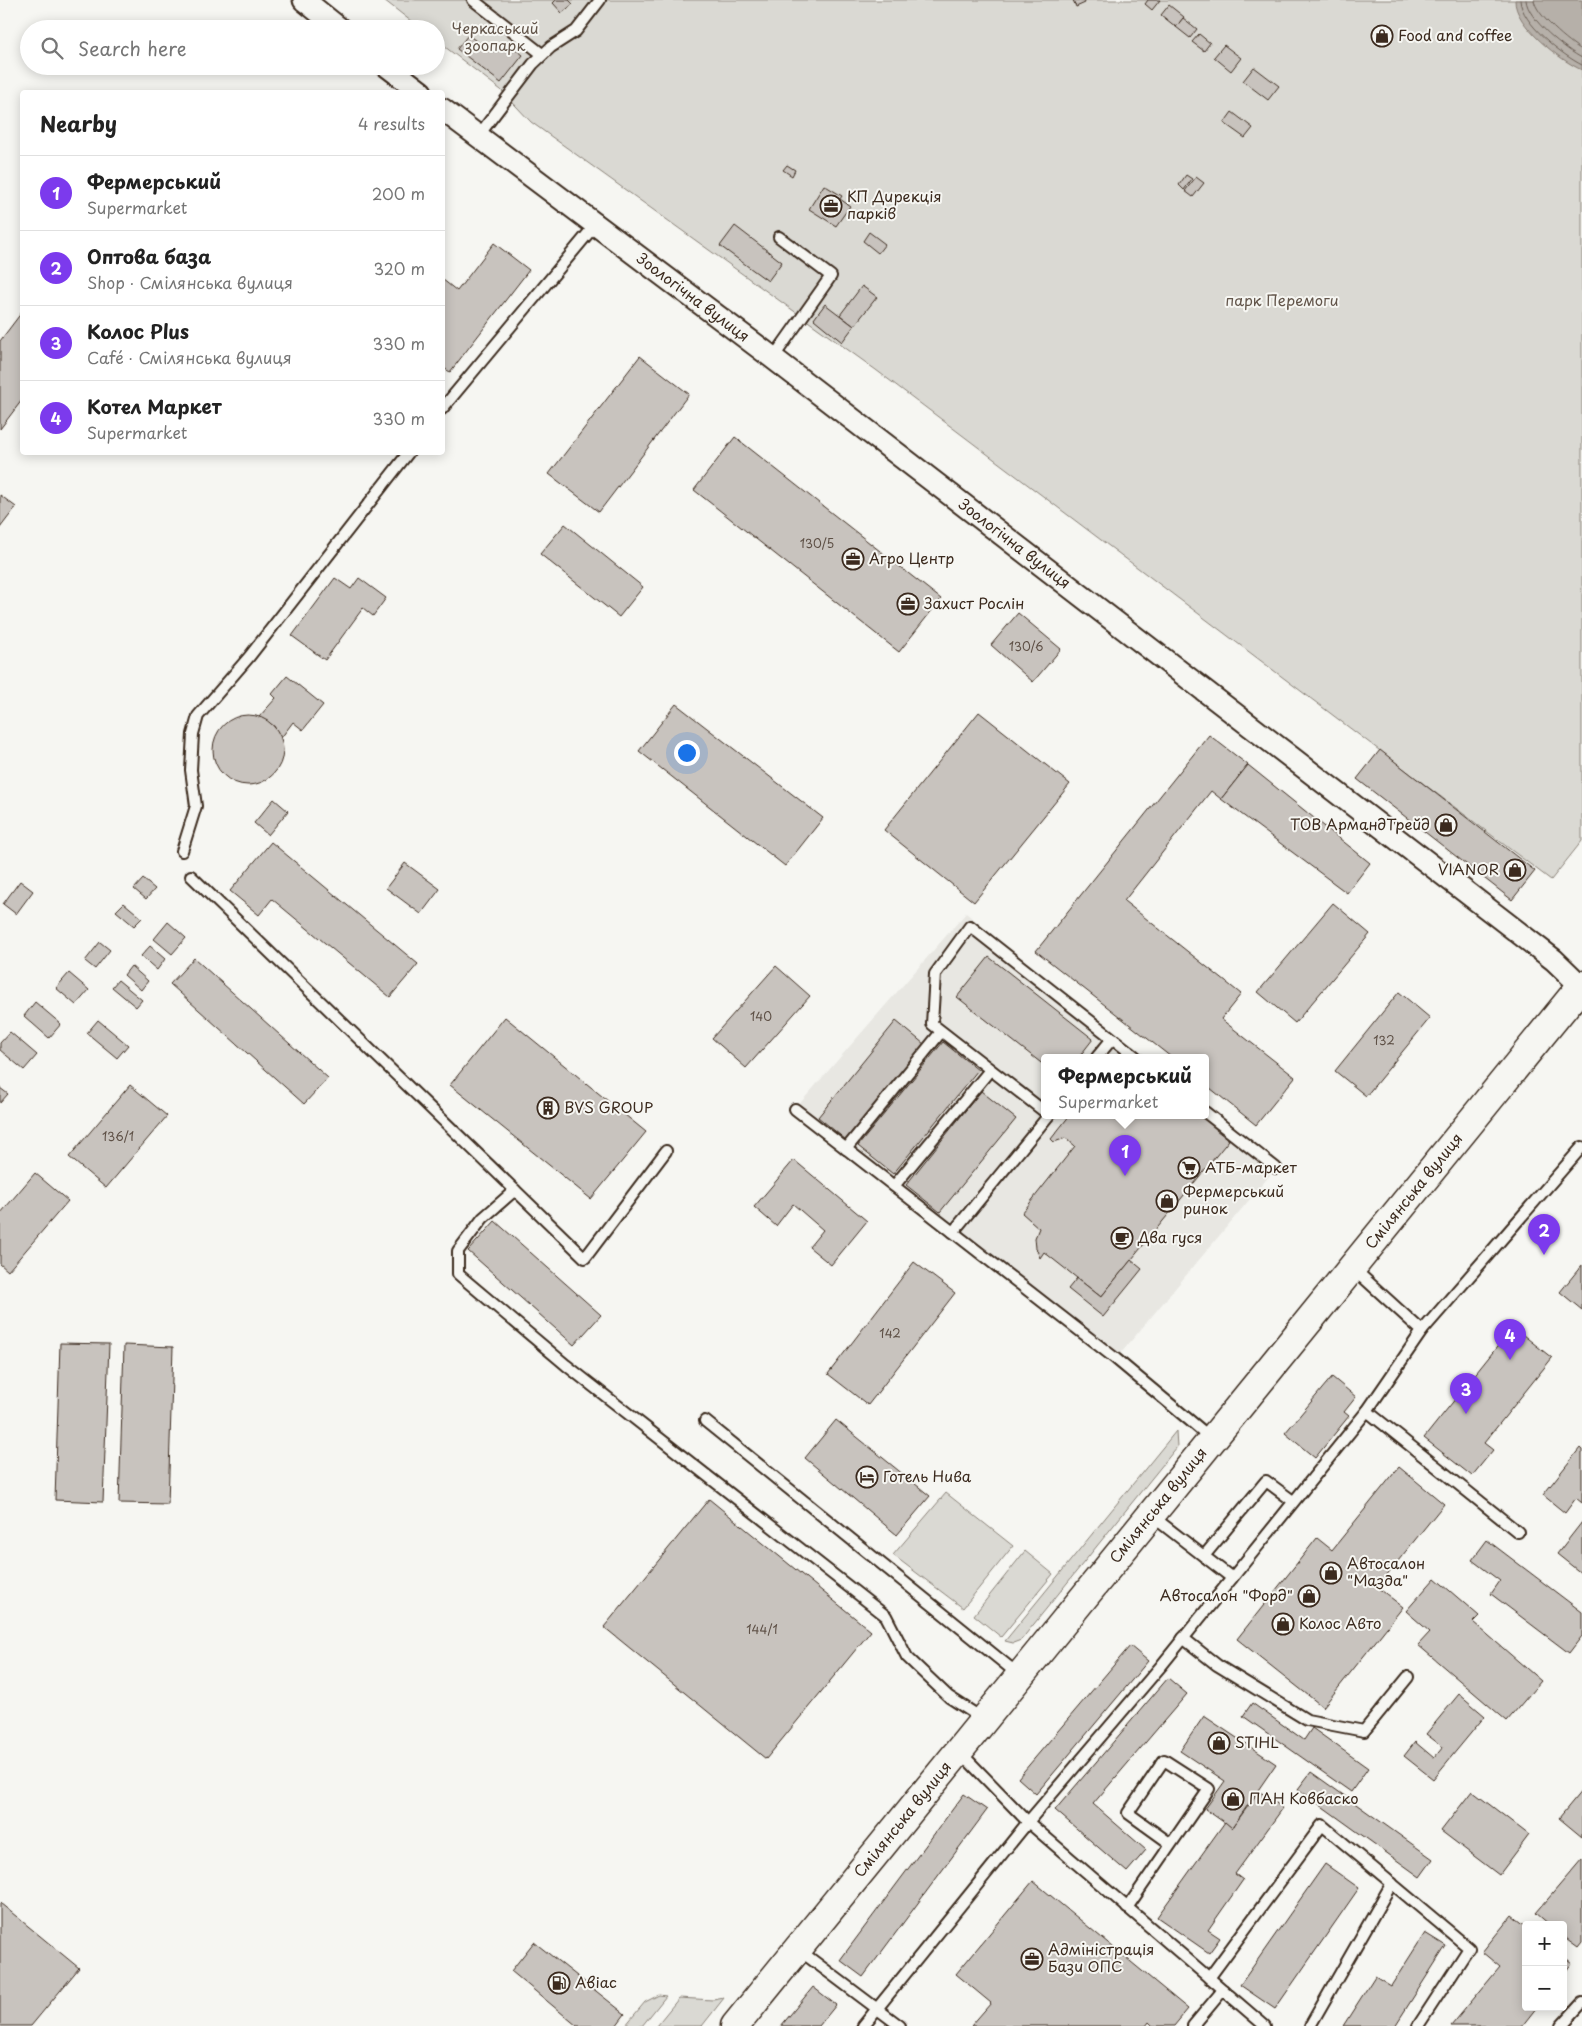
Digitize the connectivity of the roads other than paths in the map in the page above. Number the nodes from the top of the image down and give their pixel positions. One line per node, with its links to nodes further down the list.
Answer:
1 (304, 0): 4 (street)
2 (473, 0): 5 (lane)
3 (600, 0): 5 (lane)
4 (329, 20)
5 (542, 54): 9 (lane)
6 (398, 75): 7 (street)
7 (417, 90)
8 (445, 111): 9 (street, Зоологічна вулиця)
9 (479, 135): 10 (street, Зоологічна вулиця)
10 (596, 224): 12 (street, Зоологічна вулиця); 13 (lane)
11 (779, 237): 12 (lane)
12 (773, 358): 17 (street, Зоологічна вулиця)
13 (446, 397)
14 (407, 455): 15 (lane)
15 (182, 851)
16 (191, 876): 32 (lane)
17 (1582, 986): 34 (main road, Смілянська вулиця)
18 (941, 1032): 19 (lane); 22 (lane); 28 (lane)
19 (1112, 1039): 20 (lane); 21 (lane)
20 (1100, 1054)
21 (1132, 1054)
22 (990, 1070): 24 (lane); 31 (lane)
23 (795, 1109): 28 (lane)
24 (1041, 1109)
25 (1209, 1115): 30 (lane)
26 (1046, 1119): 33 (lane)
27 (1582, 1147): 35 (lane)
28 (846, 1149): 31 (lane)
29 (666, 1151): 32 (lane)
30 (1276, 1168)
31 (894, 1186): 33 (lane)
32 (515, 1190): 47 (lane)
33 (953, 1232): 38 (lane)
34 (1352, 1268): 35 (lane); 38 (main road, Смілянська вулиця)
35 (1422, 1331): 36 (lane)
36 (1366, 1411): 39 (lane); 41 (lane)
37 (705, 1421): 45 (lane)
38 (1212, 1440): 40 (main road, Смілянська вулиця)
39 (1293, 1501): 42 (lane); 43 (lane)
40 (1151, 1515): 42 (lane); 45 (main road, Смілянська вулиця)
41 (1518, 1532)
42 (1204, 1556): 43 (lane)
43 (1232, 1578): 44 (lane)
44 (1183, 1638): 46 (lane); 49 (lane)
45 (1020, 1676): 47 (main road, Смілянська вулиця)
46 (1408, 1677)
47 (984, 1720): 48 (main road, Смілянська вулиця)
48 (958, 1751): 49 (lane); 53 (main road, Смілянська вулиця)
49 (1028, 1822): 52 (lane); 57 (lane)
50 (1171, 1844): 50 (lane); 52 (lane)
51 (1392, 1883): 54 (lane); 63 (lane); 64 (lane)
52 (1127, 1908): 54 (lane)
53 (798, 1949): 57 (lane); 58 (main road, Смілянська вулиця)
54 (1209, 1978): 55 (lane)
55 (1223, 1990): 61 (lane); 62 (lane)
56 (1582, 2003): 65 (lane)
57 (877, 2008): 59 (lane); 60 (lane)
58 (735, 2026)
59 (863, 2026)
60 (900, 2026)
61 (1194, 2026)
62 (1265, 2026)
63 (1310, 2026)
64 (1418, 2026)
65 (1561, 2026)

